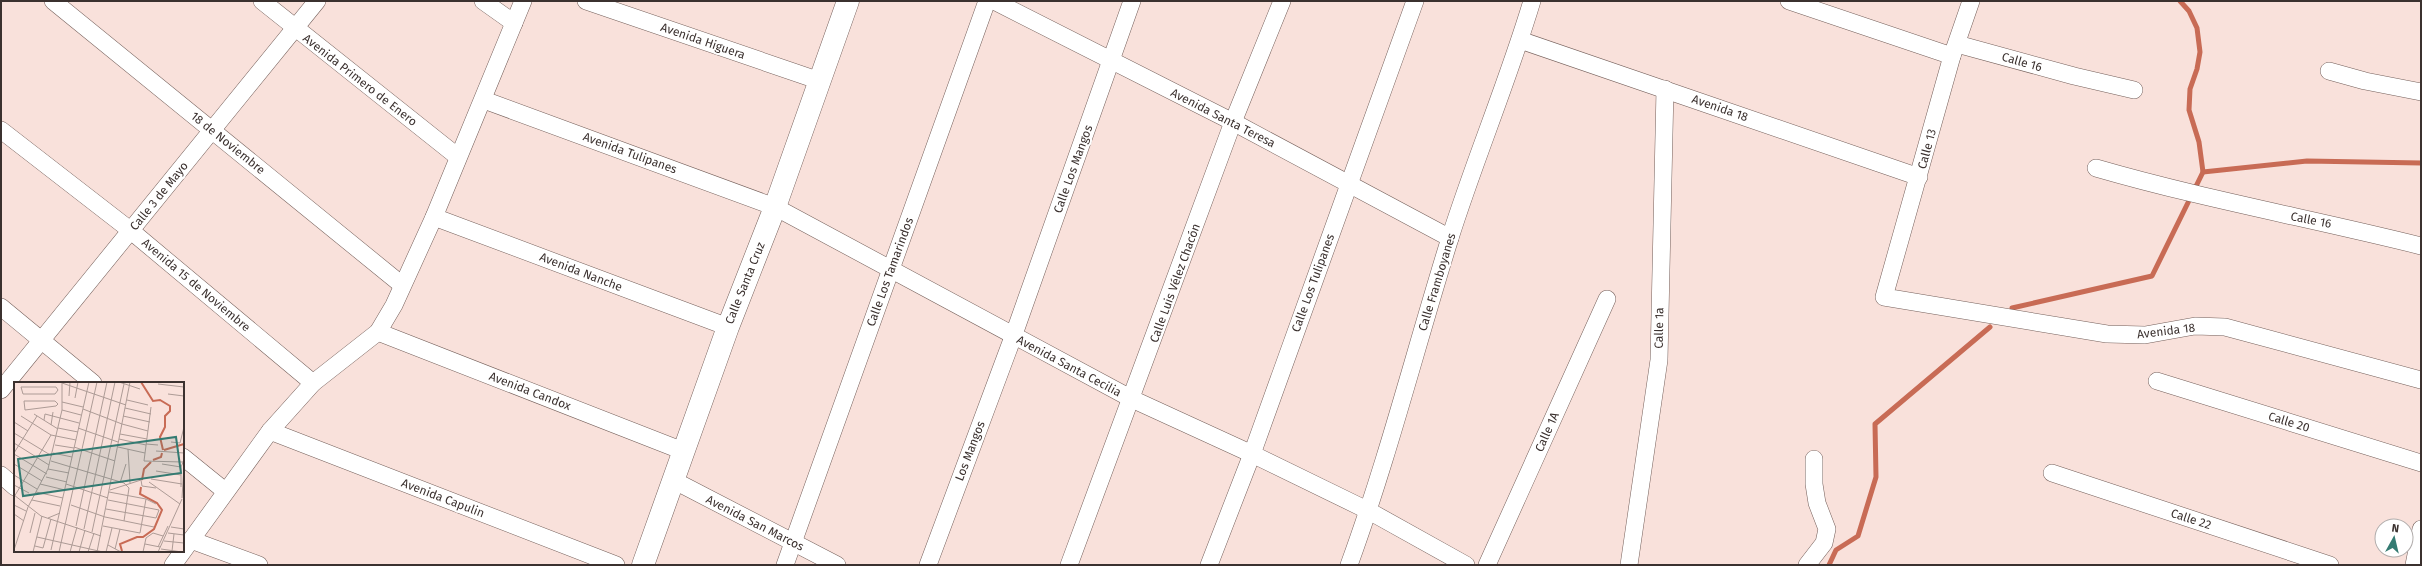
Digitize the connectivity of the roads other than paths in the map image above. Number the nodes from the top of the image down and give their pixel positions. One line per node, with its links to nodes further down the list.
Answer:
1 (53, 1): 29 (street, 18 de Noviembre)
2 (262, 1): 17 (street, Avenida Primero de Enero)
3 (317, 1): 17 (street, Calle 3 de Mayo)
4 (483, 1): 16 (street)
5 (523, 1): 16 (street)
6 (586, 1): 22 (street, Avenida Higuera)
7 (848, 1): 22 (street, Calle Santa Cruz)
8 (987, 1): 39 (street, Calle Los Tamarindos)
9 (994, 1): 20 (street, Avenida Santa Teresa)
10 (1132, 1): 20 (street, Calle Los Mangos)
11 (1282, 1): 27 (street, Calle Luis Vélez Chacón)
12 (1415, 1): 33 (street, Calle Los Tulipanes)
13 (1532, 1): 18 (street, Calle Framboyanes)
14 (1789, 1): 19 (street, Calle 16)
15 (1971, 1): 19 (street, Calle 13)
16 (514, 23): 26 (street)
17 (295, 28): 29 (street, Calle 3 de Mayo); 30 (street, Avenida Primero de Enero)
18 (1520, 40): 23 (street, Avenida 18); 37 (street, Calle Framboyanes)
19 (1955, 50): 24 (street, Calle 16); 32 (street, Calle 13)
20 (1111, 61): 27 (street, Avenida Santa Teresa); 46 (street, Calle Los Mangos)
21 (2328, 71): 25 (street)
22 (820, 81): 34 (street, Calle Santa Cruz)
23 (1665, 89): 32 (street, Avenida 18); 83 (street, Calle 1a)
24 (2134, 90)
25 (2421, 92)
26 (484, 100): 30 (street); 34 (street, Avenida Tulipanes)
27 (1233, 122): 33 (street, Avenida Santa Teresa); 53 (street, Calle Luis Vélez Chacón)
28 (1, 130): 36 (street, Avenida 15 de Noviembre)
29 (212, 131): 36 (street, Calle 3 de Mayo); 40 (street, 18 de Noviembre)
30 (458, 157): 35 (street)
31 (2096, 168): 38 (street, Calle 16)
32 (1919, 177): 41 (street, Calle 13)
33 (1348, 183): 37 (street, Avenida Santa Teresa); 56 (street, Calle Los Tulipanes)
34 (775, 207): 39 (street, Avenida Santa Cecilia); 44 (street, Calle Santa Cruz)
35 (434, 217): 40 (street); 44 (street, Avenida Nanche)
36 (130, 230): 47 (street, Calle 3 de Mayo); 51 (street, Avenida 15 de Noviembre)
37 (1450, 238): 65 (street, Calle Framboyanes)
38 (2421, 246)
39 (891, 269): 46 (street, Avenida Santa Cecilia); 68 (street, Calle Los Tamarindos)
40 (402, 285): 45 (street)
41 (1884, 297): 48 (street, Avenida 18)
42 (1607, 299): 82 (street, Calle 1A)
43 (1, 308): 47 (street)
44 (728, 327): 55 (street, Calle Santa Cruz)
45 (378, 332): 51 (street); 55 (street, Avenida Candox)
46 (1013, 337): 53 (street, Avenida Santa Cecilia); 77 (street, Los Mangos)
47 (41, 341): 50 (street); 52 (street, Calle 3 de Mayo)
48 (2421, 380)
49 (2157, 381): 59 (street, Calle 20)
50 (92, 382)
51 (313, 383): 54 (street)
52 (1, 390)
53 (1132, 399): 56 (street, Avenida Santa Cecilia); 78 (street, Calle Luis Vélez Chacón)
54 (270, 431): 64 (street); 73 (street, Avenida Capulin)
55 (683, 451): 62 (street, Calle Santa Cruz)
56 (1252, 454): 65 (street, Avenida Santa Cecilia); 79 (street, Calle Los Tulipanes)
57 (184, 458): 64 (street)
58 (1814, 459): 84 (street)
59 (2421, 463)
60 (2052, 473): 85 (street, Calle 22)
61 (1, 475): 63 (street)
62 (673, 480): 68 (street, Avenida San Marcos); 74 (street, Calle Santa Cruz)
63 (14, 485)
64 (225, 491): 67 (street)
65 (1369, 511): 80 (street, Calle Framboyanes); 81 (street, Avenida Santa Cecilia)
66 (2421, 529): 86 (street)
67 (191, 540): 69 (street); 72 (street)
68 (793, 543): 75 (street, Calle Los Tamarindos); 76 (street, Avenida San Marcos)
69 (184, 550)
70 (182, 552): 71 (street)
71 (173, 565)
72 (259, 565)
73 (616, 565)
74 (643, 565)
75 (785, 565)
76 (837, 565)
77 (928, 565)
78 (1069, 565)
79 (1209, 565)
80 (1349, 565)
81 (1466, 565)
82 (1487, 565)
83 (1629, 565)
84 (1807, 565)
85 (2330, 565)
86 (2414, 565)

